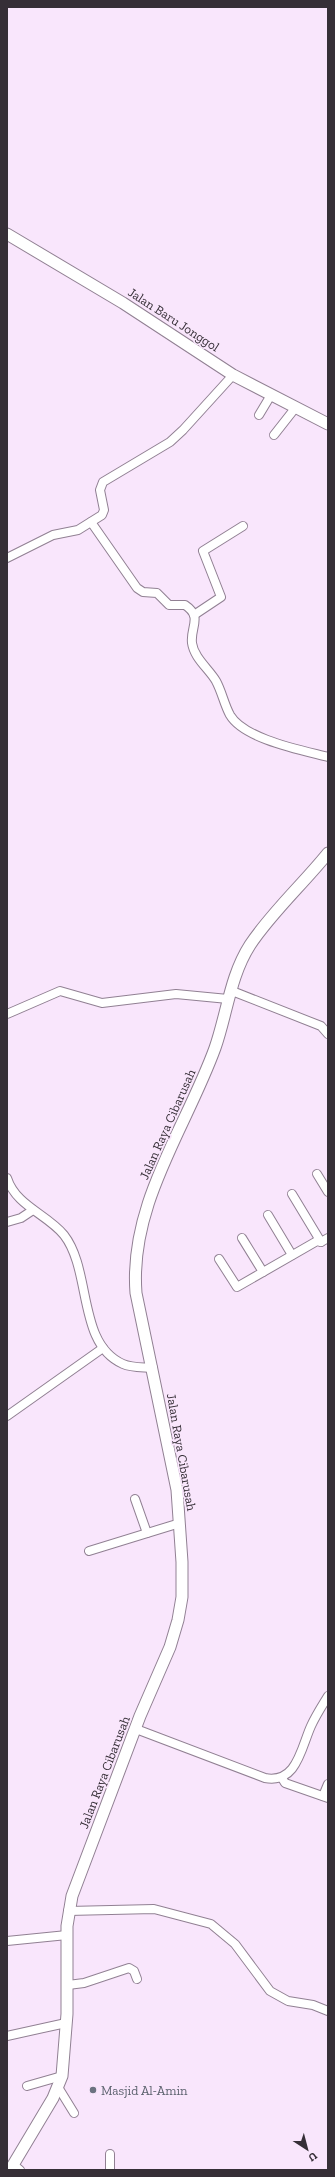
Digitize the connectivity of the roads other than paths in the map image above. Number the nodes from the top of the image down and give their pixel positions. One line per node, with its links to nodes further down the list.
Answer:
1 (7, 234): 2 (main road, Jalan Baru Jonggol)
2 (232, 374): 3 (main road, Jalan Baru Jonggol); 8 (street)
3 (271, 395): 4 (main road, Jalan Baru Jonggol); 5 (street)
4 (296, 407): 6 (main road, Jalan Baru Jonggol); 7 (street)
5 (259, 415)
6 (328, 424)
7 (274, 435)
8 (92, 522): 10 (street); 11 (street)
9 (243, 526): 11 (street)
10 (7, 558)
11 (194, 615): 12 (street)
12 (328, 757)
13 (328, 853): 14 (main road, Jalan Raya Cibarusah)
14 (230, 995): 15 (street); 16 (street); 30 (main road, Jalan Raya Cibarusah)
15 (7, 1014)
16 (328, 1034)
17 (317, 1174): 19 (street)
18 (7, 1178): 21 (street)
19 (328, 1192)
20 (292, 1194): 25 (street)
21 (33, 1210): 23 (street); 29 (street)
22 (268, 1215): 26 (street)
23 (7, 1222)
24 (242, 1238): 28 (street)
25 (325, 1240): 26 (street)
26 (292, 1256): 28 (street)
27 (219, 1259): 28 (street)
28 (263, 1272)
29 (103, 1348): 30 (street); 31 (street)
30 (153, 1368): 33 (main road, Jalan Raya Cibarusah)
31 (7, 1416)
32 (135, 1499): 34 (street)
33 (180, 1523): 34 (street); 37 (main road, Jalan Raya Cibarusah)
34 (147, 1532): 35 (street)
35 (89, 1551)
36 (328, 1696): 38 (street)
37 (136, 1728): 38 (street); 41 (main road, Jalan Raya Cibarusah)
38 (282, 1778): 40 (street)
39 (328, 1784): 40 (street)
40 (326, 1797)
41 (68, 1911): 42 (main road, Jalan Raya Cibarusah); 46 (street)
42 (67, 1935): 43 (street); 45 (main road, Jalan Raya Cibarusah)
43 (7, 1941)
44 (137, 1979): 45 (street)
45 (68, 1985): 47 (main road, Jalan Raya Cibarusah)
46 (328, 2011)
47 (66, 2023): 48 (street); 49 (main road, Jalan Raya Cibarusah)
48 (7, 2036)
49 (62, 2076): 50 (street); 51 (main road, Jalan Raya Cibarusah)
50 (27, 2086)
51 (58, 2087): 52 (street); 54 (main road, Jalan Raya Cibarusah)
52 (74, 2113)
53 (110, 2154): 55 (street)
54 (15, 2168)
55 (110, 2170)

